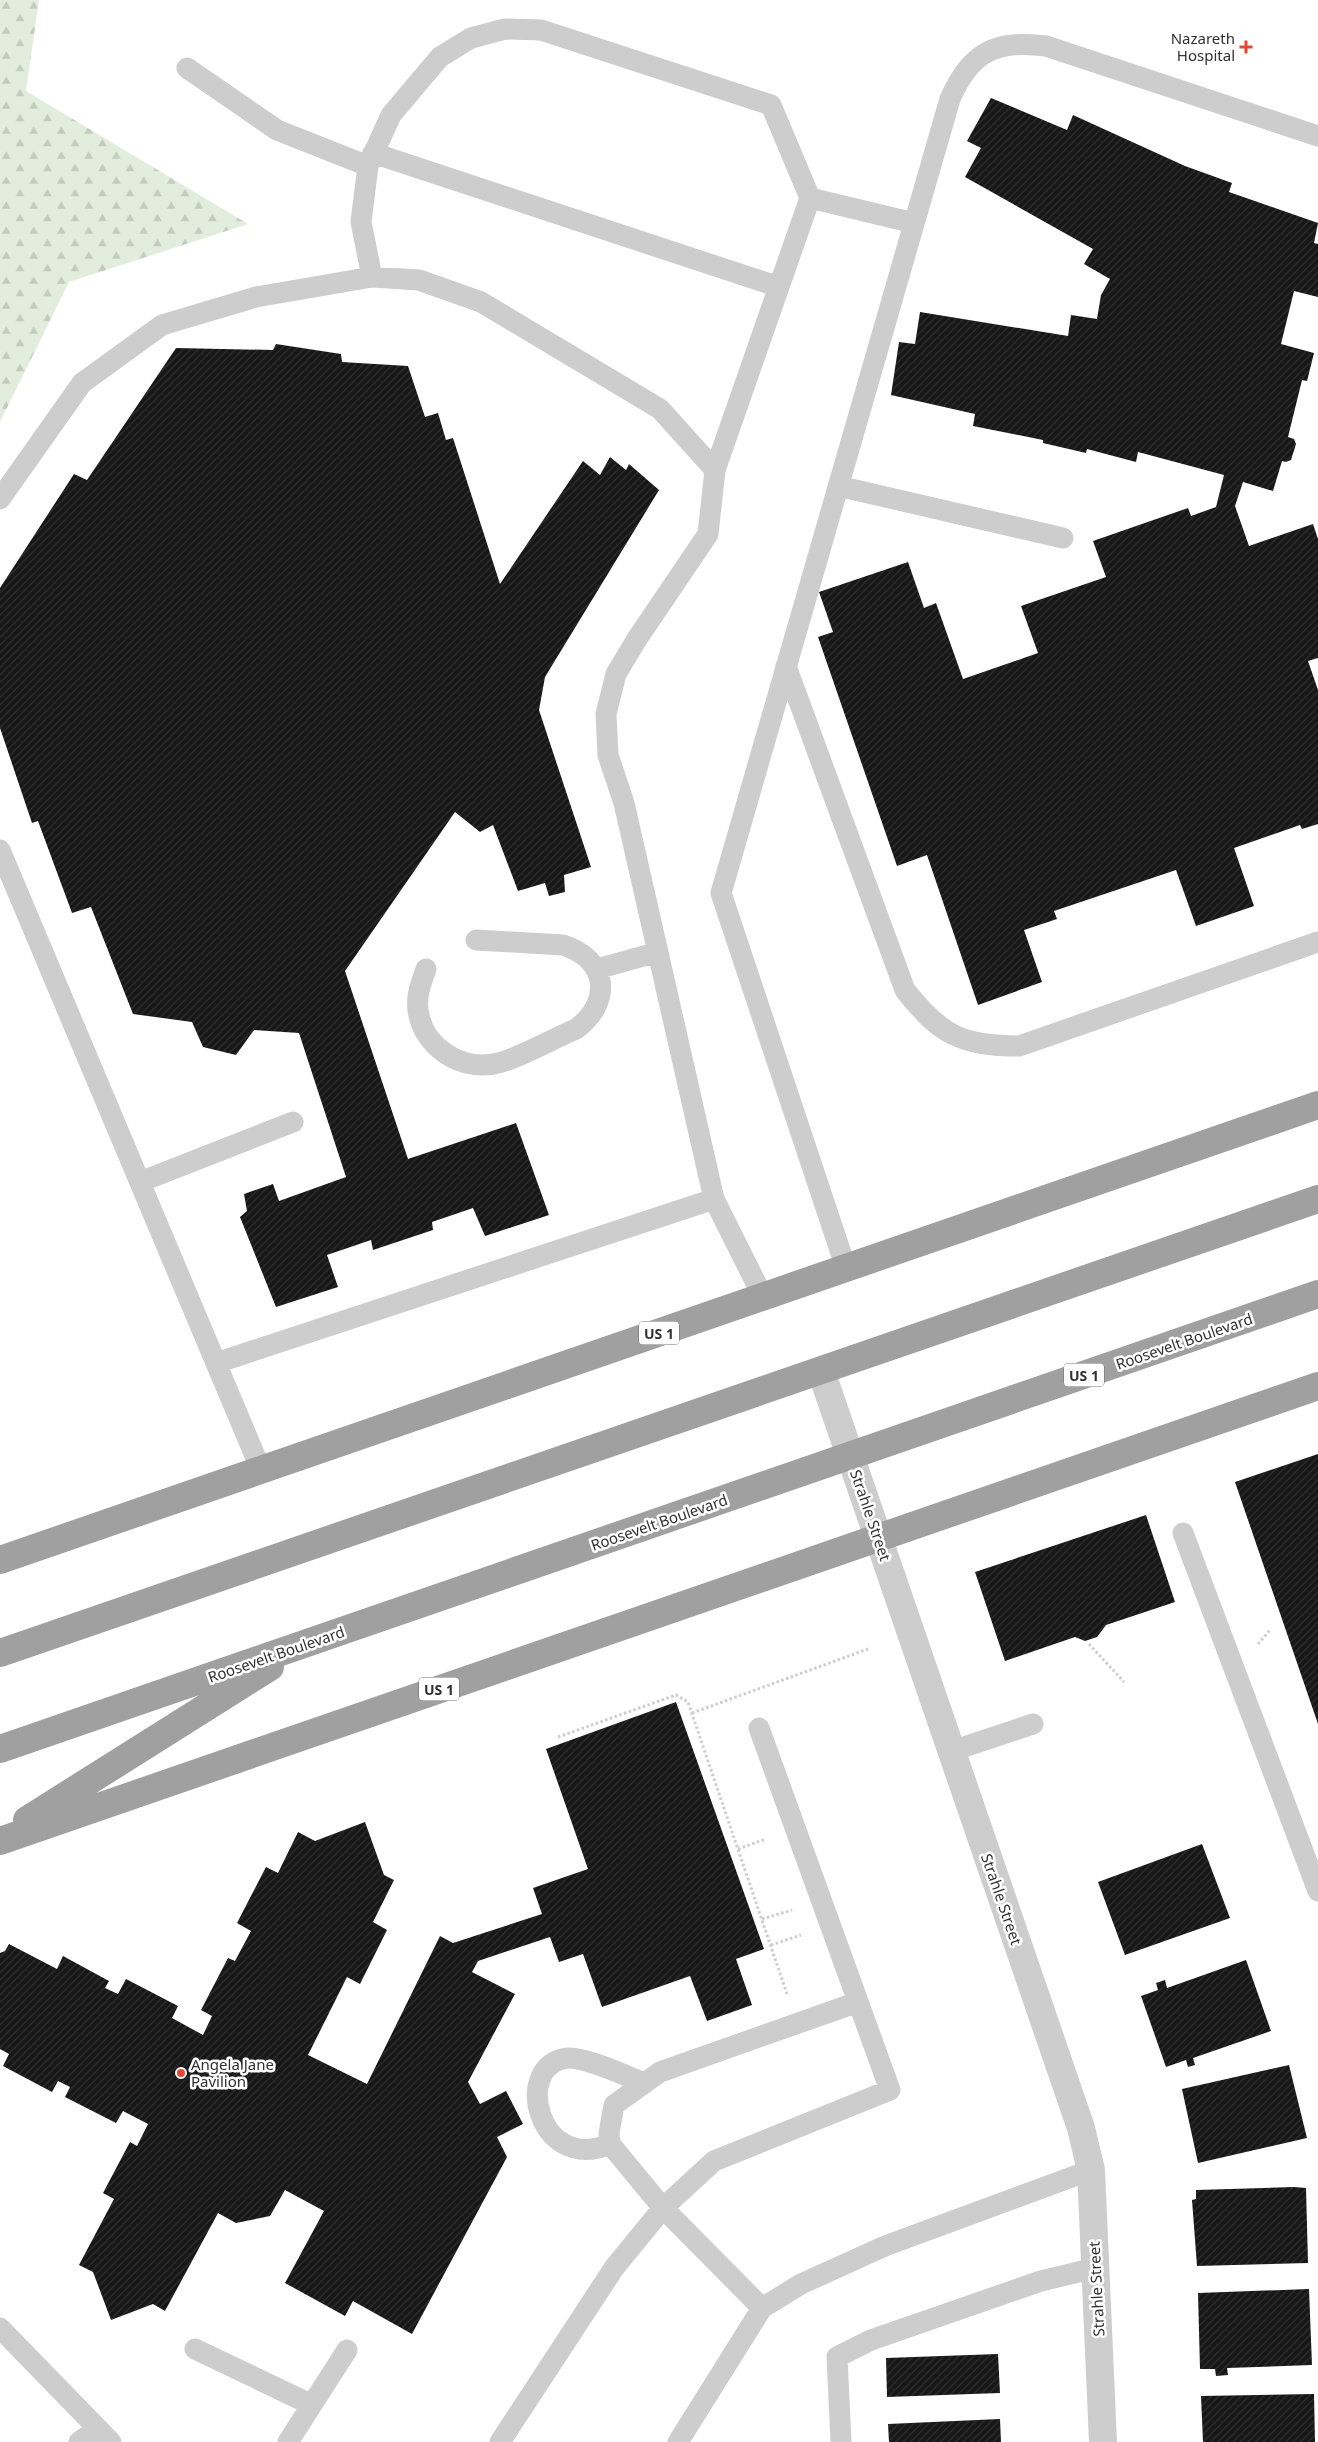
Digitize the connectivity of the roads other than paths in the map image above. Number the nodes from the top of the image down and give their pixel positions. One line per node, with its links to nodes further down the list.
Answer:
1 (186, 68): 3 (lane)
2 (1318, 136): 5 (lane)
3 (370, 159): 4 (lane); 6 (lane); 7 (lane)
4 (810, 198): 5 (lane); 7 (lane)
5 (914, 223): 9 (lane)
6 (372, 277): 8 (lane); 10 (lane)
7 (779, 287): 8 (lane)
8 (715, 470): 16 (lane)
9 (838, 486): 11 (lane); 12 (lane)
10 (0, 499)
11 (1063, 538)
12 (786, 666): 15 (lane); 24 (lane)
13 (0, 850): 21 (lane)
14 (476, 940): 17 (lane)
15 (1318, 942)
16 (658, 952): 17 (lane); 22 (lane)
17 (597, 969): 18 (lane)
18 (426, 970)
19 (1318, 1105): 24 (highway, US 1)
20 (293, 1122): 21 (lane)
21 (140, 1182): 27 (lane)
22 (714, 1199): 26 (lane); 27 (lane)
23 (1318, 1199): 28 (highway)
24 (846, 1268): 26 (highway, US 1)
25 (1318, 1294): 30 (highway, Roosevelt Boulevard / US 1)
26 (763, 1297): 31 (highway, US 1)
27 (216, 1363): 31 (lane)
28 (820, 1371): 30 (street, Strahle Street); 36 (highway)
29 (1318, 1386): 33 (highway, US 1)
30 (850, 1456): 33 (street, Strahle Street); 35 (highway, Roosevelt Boulevard / US 1)
31 (261, 1470): 34 (highway, US 1)
32 (1183, 1533): 43 (lane)
33 (878, 1538): 40 (street, Strahle Street); 42 (highway, US 1)
34 (0, 1560)
35 (310, 1642): 39 (highway, Roosevelt Boulevard / US 1); 41 (highway)
36 (0, 1653)
37 (1033, 1724): 40 (lane)
38 (758, 1728): 44 (lane)
39 (0, 1749)
40 (952, 1751): 47 (street, Strahle Street)
41 (0, 1836)
42 (0, 1841)
43 (1318, 1891)
44 (858, 2002): 45 (lane); 48 (lane)
45 (644, 2083): 46 (lane); 46 (lane)
46 (610, 2144): 48 (lane)
47 (1091, 2170): 49 (street, Strahle Street); 50 (lane)
48 (663, 2208): 50 (lane); 58 (lane)
49 (1095, 2268): 60 (lane); 61 (street, Strahle Street)
50 (762, 2308): 59 (lane)
51 (0, 2328): 55 (lane)
52 (195, 2349): 54 (lane)
53 (347, 2350): 54 (lane)
54 (312, 2405): 57 (lane)
55 (105, 2436): 56 (lane)
56 (79, 2442)
57 (288, 2442)
58 (500, 2442)
59 (678, 2442)
60 (840, 2442)
61 (1103, 2442)

